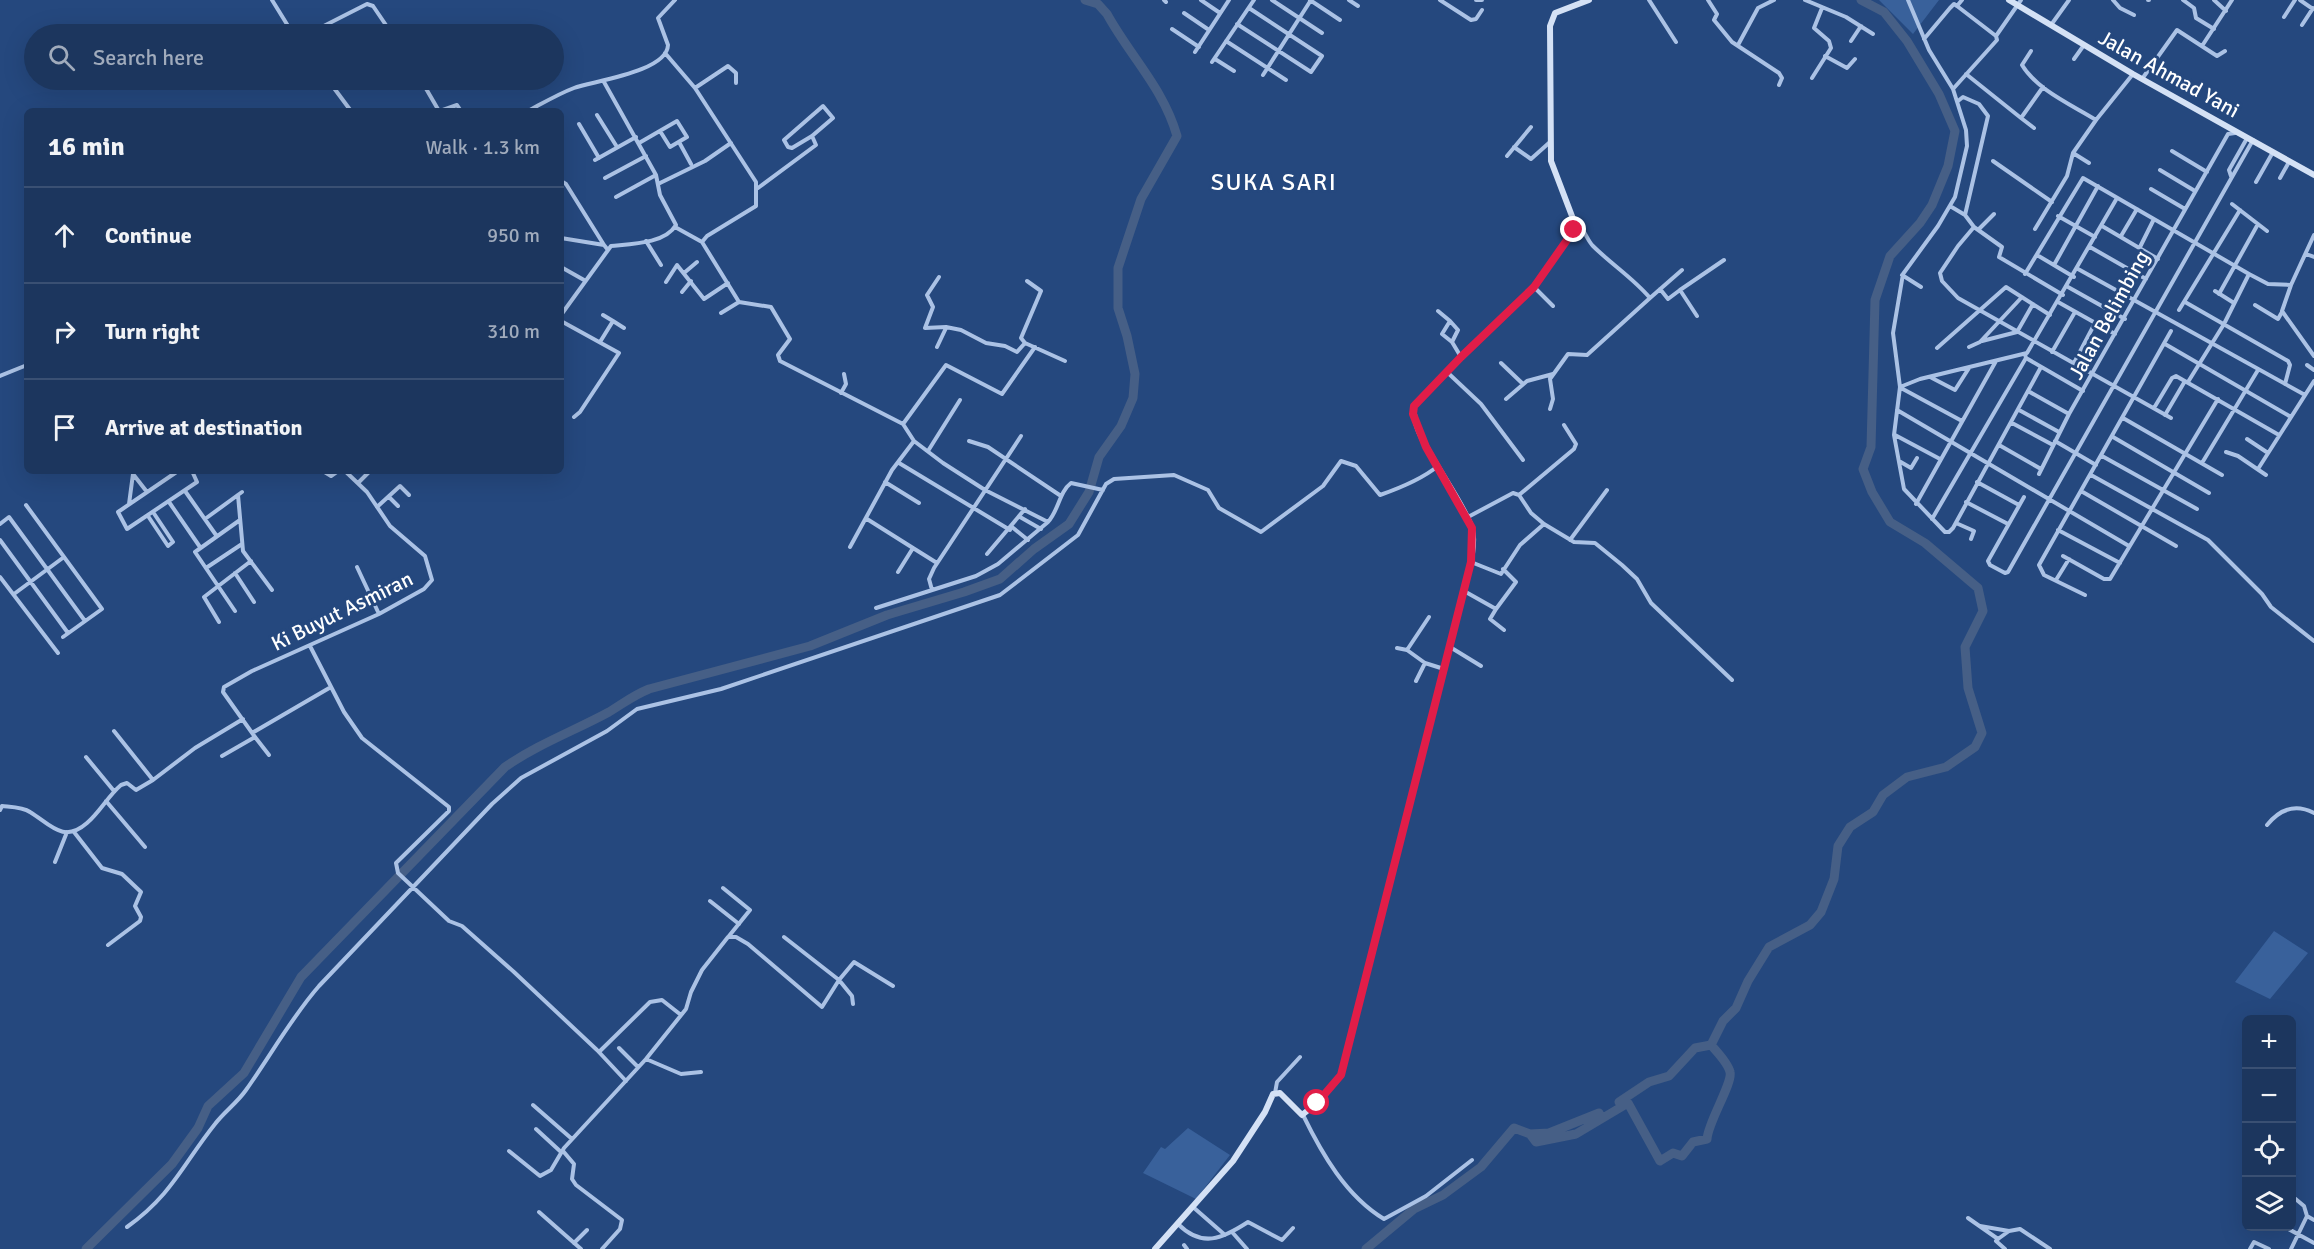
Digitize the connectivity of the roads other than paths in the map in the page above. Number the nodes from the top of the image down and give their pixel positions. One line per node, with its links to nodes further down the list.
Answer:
1 (272, 0): 41 (street)
2 (675, 0): 67 (street)
3 (1201, 0): 36 (street)
4 (1229, 0): 36 (street)
5 (1254, 0): 30 (street)
6 (1272, 0): 39 (street)
7 (1310, 0): 39 (street); 40 (street)
8 (1349, 0): 28 (street)
9 (1440, 0): 33 (street)
10 (1476, 0): 11 (street)
11 (1482, 0)
12 (1589, 0): 102 (street)
13 (1649, 0): 58 (street)
14 (1708, 0): 59 (street)
15 (1774, 0): 59 (street)
16 (1805, 0): 31 (street)
17 (1908, 0): 55 (street)
18 (1962, 0): 29 (street)
19 (2009, 0): 27 (street, Jalan Ahmad Yani)
20 (2069, 0): 45 (street)
21 (2113, 0): 37 (street)
22 (2182, 0): 49 (street)
23 (2214, 0): 34 (street)
24 (2232, 0): 34 (street)
25 (2295, 0): 38 (street)
26 (2300, 0): 32 (street)
27 (2020, 2): 45 (street, Jalan Ahmad Yani); 54 (street)
28 (1359, 6)
29 (1958, 6): 54 (street); 55 (street)
30 (1249, 8): 44 (street); 52 (street)
31 (1822, 8): 47 (street); 68 (street)
32 (2313, 9): 46 (street)
33 (1482, 10)
34 (2226, 11): 49 (street)
35 (1184, 13): 50 (street)
36 (1220, 13): 50 (street)
37 (2134, 15)
38 (2284, 17)
39 (1299, 18): 51 (street); 52 (street)
40 (1340, 20)
41 (288, 24)
42 (328, 24): 43 (street)
43 (385, 24)
44 (1237, 24): 56 (street); 63 (street)
45 (2051, 25): 60 (street, Jalan Ahmad Yani)
46 (2302, 25)
47 (1861, 26): 53 (street); 57 (street)
48 (1172, 29): 62 (street)
49 (2214, 29): 61 (street)
50 (1209, 30): 62 (street)
51 (1322, 33)
52 (1289, 34): 63 (street); 63 (street)
53 (1874, 34)
54 (1996, 36): 73 (street)
55 (1924, 39): 84 (street)
56 (1226, 41): 71 (street); 72 (street)
57 (1851, 41)
58 (1676, 42)
59 (1738, 45): 81 (street)
60 (2084, 45): 70 (street); 74 (street, Jalan Ahmad Yani)
61 (2202, 46): 65 (street); 77 (street)
62 (1198, 47): 66 (street)
63 (1278, 51): 71 (street)
64 (2031, 51): 82 (street)
65 (2225, 51)
66 (1195, 52)
67 (664, 53): 79 (street); 83 (street)
68 (1825, 56): 69 (street); 76 (street)
69 (1855, 59)
70 (2074, 59)
71 (1267, 68): 75 (street); 78 (street)
72 (1234, 71)
73 (1966, 74): 84 (street); 92 (street)
74 (2133, 74): 77 (street, Jalan Ahmad Yani); 93 (street)
75 (1263, 75)
76 (1812, 78)
77 (2142, 79): 100 (street, Jalan Ahmad Yani)
78 (1286, 80)
79 (604, 82): 90 (street); 99 (street)
80 (736, 83): 83 (street)
81 (1779, 85)
82 (2043, 87): 92 (street); 93 (street)
83 (695, 88): 104 (street)
84 (1953, 89): 87 (street)
85 (335, 90): 88 (street)
86 (427, 90): 89 (street)
87 (1958, 101): 133 (street); 138 (street)
88 (349, 108)
89 (437, 108)
90 (534, 108)
91 (597, 115): 105 (street)
92 (2020, 118): 96 (street)
93 (2096, 120): 109 (street)
94 (579, 124): 105 (street)
95 (1531, 127): 106 (street)
96 (2034, 128)
97 (660, 131): 101 (street); 101 (street); 103 (street)
98 (812, 136): 98 (street); 126 (street)
99 (636, 137): 103 (street); 105 (street)
100 (2250, 141): 108 (street, Jalan Ahmad Yani); 117 (street, Jalan Belimbing); 157 (street)
101 (679, 142): 115 (street)
102 (1550, 142): 106 (street); 141 (street)
103 (639, 143): 110 (street)
104 (731, 144): 124 (street); 126 (street)
105 (617, 147)
106 (1514, 147): 111 (street)
107 (2172, 151): 117 (street)
108 (2273, 152): 113 (street, Jalan Ahmad Yani); 123 (street)
109 (2073, 153): 114 (street); 131 (street)
110 (646, 156): 119 (street); 120 (street)
111 (1507, 156)
112 (1993, 161): 131 (street)
113 (2290, 161): 118 (street, Jalan Ahmad Yani); 121 (street)
114 (2089, 163)
115 (691, 164)
116 (2160, 170): 128 (street)
117 (2207, 172): 128 (street, Jalan Belimbing)
118 (2314, 174)
119 (656, 175): 124 (street); 129 (street)
120 (605, 178)
121 (2280, 178)
122 (564, 183): 158 (street)
123 (2256, 183)
124 (658, 184): 145 (street)
125 (2098, 186): 130 (street); 139 (street); 143 (street)
126 (758, 188): 156 (street)
127 (2151, 189): 135 (street)
128 (2195, 191): 135 (street, Jalan Belimbing)
129 (616, 197)
130 (2118, 198): 134 (street); 144 (street)
131 (2052, 202): 147 (street)
132 (2232, 204): 136 (street)
133 (1950, 206): 138 (street); 178 (street)
134 (2137, 209): 140 (street); 152 (street)
135 (2185, 209): 149 (street, Jalan Belimbing)
136 (2240, 210): 142 (street); 162 (street)
137 (1994, 214): 148 (street)
138 (1965, 215): 146 (street)
139 (2058, 216): 143 (street); 164 (street)
140 (2154, 219): 149 (street); 160 (street)
141 (1575, 224): 189 (street); 197 (street)
142 (2258, 224): 150 (street); 171 (street)
143 (2078, 226): 153 (street); 170 (street)
144 (2102, 226): 152 (street); 153 (street)
145 (675, 227): 155 (street); 156 (street)
146 (1974, 227): 148 (street); 208 (street)
147 (2035, 229)
148 (1979, 230): 176 (street)
149 (2174, 231): 157 (street); 166 (street, Jalan Belimbing)
150 (2267, 231)
151 (2314, 235): 163 (street)
152 (2121, 236): 160 (street)
153 (2095, 237): 159 (street)
154 (564, 238): 158 (street)
155 (646, 241): 161 (street); 169 (street)
156 (702, 242): 186 (street)
157 (2196, 242): 162 (street); 211 (street)
158 (604, 245): 161 (street)
159 (2090, 247): 173 (street); 181 (street)
160 (2140, 247): 166 (street)
161 (608, 250): 182 (street)
162 (2215, 254): 171 (street); 202 (street)
163 (2306, 254): 165 (street); 187 (street)
164 (2037, 255): 170 (street); 176 (street)
165 (2314, 257)
166 (2158, 259): 181 (street, Jalan Belimbing)
167 (1724, 260): 192 (street)
168 (697, 262): 175 (street)
169 (661, 265)
170 (2054, 265): 180 (street)
171 (2236, 266): 177 (street); 203 (street)
172 (564, 269): 182 (street)
173 (2078, 269): 180 (street); 198 (street)
174 (1682, 270): 191 (street)
175 (684, 273): 183 (street); 185 (street)
176 (2025, 274): 195 (street)
177 (2249, 274): 187 (street); 203 (street)
178 (1902, 275): 190 (street); 267 (street)
179 (939, 277): 225 (street)
180 (2074, 277): 188 (street)
181 (2146, 279): 198 (street, Jalan Belimbing)
182 (584, 280): 207 (street)
183 (691, 280): 193 (street); 194 (street)
184 (1027, 281): 233 (street)
185 (666, 282)
186 (728, 284): 194 (street); 200 (street)
187 (2291, 285): 212 (street)
188 (2068, 286): 195 (street); 218 (street)
189 (1534, 287): 206 (street); 244 (street)
190 (1921, 287)
191 (1660, 289): 192 (street); 197 (street)
192 (1680, 290): 216 (street)
193 (682, 292)
194 (701, 295): 199 (street)
195 (2063, 295): 201 (street)
196 (2022, 297): 204 (street); 208 (street); 221 (street)
197 (1650, 298): 258 (street)
198 (2134, 300): 211 (street); 218 (street, Jalan Belimbing)
199 (696, 302)
200 (739, 302): 214 (street); 271 (street)
201 (2058, 302): 213 (street); 217 (street)
202 (2185, 302): 209 (street); 224 (street)
203 (2234, 303): 224 (street)
204 (2033, 304): 217 (street); 228 (street)
205 (2256, 305): 212 (street)
206 (1553, 306)
207 (564, 310)
208 (1983, 310): 221 (street); 240 (street)
209 (2179, 310)
210 (1438, 311): 220 (street)
211 (2155, 311): 236 (street); 266 (street)
212 (2282, 311): 243 (street)
213 (2075, 312): 223 (street); 241 (street)
214 (721, 313)
215 (603, 315): 219 (street)
216 (1697, 315)
217 (2050, 315): 234 (street)
218 (2125, 319): 229 (street, Jalan Belimbing)
219 (614, 321): 226 (street); 230 (street)
220 (1450, 321): 231 (street); 231 (street)
221 (2000, 321): 228 (street); 232 (street)
222 (564, 323): 230 (street)
223 (2095, 323): 229 (street); 249 (street)
224 (2224, 324): 236 (street); 265 (street)
225 (946, 327): 233 (street); 237 (street)
226 (624, 328)
227 (2171, 331): 235 (street)
228 (2017, 332): 232 (street); 234 (street)
229 (2115, 334): 259 (street, Jalan Belimbing)
230 (600, 342): 284 (street)
231 (1452, 342): 244 (street)
232 (1980, 342): 239 (street)
233 (1025, 343): 238 (street)
234 (2034, 343): 241 (street); 242 (street)
235 (2164, 344): 247 (street); 273 (street)
236 (2210, 344): 247 (street); 254 (street)
237 (937, 346)
238 (1035, 347): 245 (street); 290 (street)
239 (1970, 347)
240 (1937, 348)
241 (2052, 352): 249 (street)
242 (2026, 356): 246 (street); 253 (street); 305 (street)
243 (2314, 356)
244 (1461, 357): 256 (street)
245 (1065, 361)
246 (1996, 361): 252 (street); 288 (street)
247 (2200, 362): 262 (street); 268 (street)
248 (1501, 363): 264 (street)
249 (2073, 365): 259 (street)
250 (2307, 365): 255 (street)
251 (24, 366): 260 (street)
252 (1970, 367): 261 (street); 261 (street)
253 (2042, 368): 269 (street); 270 (street)
254 (2258, 370): 265 (street); 268 (street)
255 (2314, 370)
256 (1447, 371): 313 (street); 319 (street)
257 (844, 374): 271 (street)
258 (1553, 374): 264 (street); 278 (street)
259 (2092, 375): 266 (street); 270 (street, Jalan Belimbing)
260 (0, 376)
261 (1932, 377): 267 (street)
262 (2187, 381): 275 (street); 277 (street); 283 (street)
263 (2314, 381): 272 (street)
264 (1523, 384): 274 (street)
265 (2285, 384): 272 (street)
266 (2113, 385): 273 (street); 306 (street)
267 (1900, 387): 280 (street); 288 (street)
268 (2246, 390): 279 (street); 285 (street)
269 (2028, 391): 281 (street); 282 (street)
270 (2083, 391): 282 (street, Jalan Belimbing)
271 (841, 393): 290 (street)
272 (2305, 395): 285 (street)
273 (2135, 397): 277 (street); 286 (street)
274 (1506, 399)
275 (2218, 399): 279 (street); 307 (street)
276 (960, 400): 303 (street)
277 (2154, 408): 283 (street)
278 (1550, 409)
279 (2235, 409): 294 (street); 317 (street)
280 (1897, 410): 293 (street); 300 (street)
281 (2019, 410): 289 (street); 292 (street)
282 (2069, 414): 292 (street, Jalan Belimbing)
283 (2165, 415): 287 (street)
284 (574, 417)
285 (2291, 417): 294 (street)
286 (2123, 418): 296 (street); 307 (street)
287 (2171, 418)
288 (1962, 421): 300 (street)
289 (2012, 423): 301 (street); 302 (street)
290 (903, 424): 298 (street)
291 (1564, 425): 344 (street)
292 (2059, 432): 301 (street, Jalan Belimbing)
293 (1894, 435): 311 (street); 314 (street)
294 (2280, 435): 308 (street)
295 (1021, 436): 312 (street)
296 (2113, 437): 309 (street); 322 (street)
297 (2247, 439): 308 (street)
298 (914, 441): 303 (street); 316 (street)
299 (969, 441): 312 (street)
300 (1950, 442): 305 (street); 311 (street)
301 (2054, 443): 306 (street); 320 (street, Jalan Belimbing)
302 (1999, 445): 315 (street); 320 (street)
303 (928, 451): 334 (street)
304 (2226, 452): 321 (street)
305 (1970, 453): 315 (street); 368 (street)
306 (2074, 453): 318 (street); 347 (street)
307 (2184, 453): 317 (street); 322 (street)
308 (2268, 453): 321 (street)
309 (2102, 456): 318 (street); 337 (street)
310 (1917, 458): 314 (street)
311 (1940, 459): 351 (street)
312 (1004, 460): 334 (street); 343 (street)
313 (1523, 460)
314 (1899, 460): 351 (street)
315 (1988, 462): 332 (street); 347 (street)
316 (899, 463): 331 (street); 355 (street)
317 (2202, 463): 329 (street)
318 (2096, 465): 328 (street)
319 (1438, 466): 335 (street); 365 (street)
320 (2041, 469): 327 (street, Jalan Belimbing)
321 (2258, 469): 330 (street)
322 (2173, 471): 337 (street); 341 (street)
323 (174, 474): 340 (street)
324 (194, 474): 338 (street)
325 (348, 474): 333 (street, Ki Buyut Asmiran)
326 (367, 474): 333 (street)
327 (2039, 474)
328 (2091, 475): 339 (street); 358 (street)
329 (2222, 475)
330 (2266, 475)
331 (885, 482): 350 (street); 367 (street)
332 (1977, 482): 349 (street); 354 (street)
333 (358, 483): 356 (street, Ki Buyut Asmiran)
334 (985, 490): 355 (street); 359 (street)
335 (1102, 490): 343 (street); 452 (street)
336 (1607, 490): 383 (street)
337 (2162, 490): 358 (street); 361 (street)
338 (185, 491): 348 (street); 366 (street)
339 (2081, 491): 360 (street); 375 (street)
340 (147, 492): 353 (street); 353 (street)
341 (2209, 493)
342 (409, 495): 345 (street)
343 (1062, 495): 370 (street)
344 (1520, 495): 365 (street); 373 (street)
345 (389, 497): 356 (street); 357 (street)
346 (2024, 497): 354 (street)
347 (2049, 498): 360 (street); 374 (street)
348 (169, 502): 362 (street); 387 (street)
349 (1966, 502): 371 (street); 374 (street)
350 (919, 503)
351 (1916, 504): 368 (street)
352 (26, 505): 391 (street)
353 (129, 505): 363 (street)
354 (2019, 505): 374 (street)
355 (974, 506): 376 (street); 396 (street)
356 (378, 507): 417 (street, Ki Buyut Asmiran)
357 (398, 507)
358 (2151, 508): 375 (street); 424 (street)
359 (1025, 509): 364 (street); 370 (street)
360 (2071, 510): 378 (street); 385 (street)
361 (2197, 510)
362 (153, 512): 363 (street); 363 (street)
363 (148, 516)
364 (1020, 517): 376 (street); 377 (street)
365 (1467, 517): 395 (street)
366 (205, 519): 369 (street); 379 (street)
367 (867, 519): 388 (street); 389 (street)
368 (1932, 519): 371 (street)
369 (240, 520): 379 (street); 384 (street)
370 (1048, 522): 377 (street)
371 (1956, 523): 380 (street)
372 (0, 524): 400 (street)
373 (1544, 524): 383 (street); 401 (street)
374 (2008, 524)
375 (2141, 526): 385 (street); 386 (street)
376 (1011, 528): 382 (street); 390 (street)
377 (1041, 529): 382 (street)
378 (2058, 530): 397 (street); 405 (street)
379 (216, 535): 387 (street)
380 (1971, 539)
381 (0, 540): 406 (street)
382 (1028, 540): 409 (street)
383 (1570, 540): 433 (street)
384 (242, 544): 394 (street); 399 (street)
385 (2130, 546): 397 (street)
386 (2176, 546)
387 (200, 547): 399 (street)
388 (850, 547)
389 (913, 548): 396 (street); 402 (street)
390 (987, 554)
391 (64, 556): 400 (street); 419 (street)
392 (2063, 556): 393 (street)
393 (2069, 559): 397 (street); 405 (street)
394 (251, 561): 403 (street); 408 (street)
395 (1471, 562): 401 (street); 410 (street)
396 (937, 563): 409 (street)
397 (2120, 564)
398 (357, 567): 417 (street)
399 (206, 568): 407 (street)
400 (47, 569): 406 (street); 419 (street)
401 (1503, 569): 415 (street)
402 (898, 572)
403 (235, 573): 407 (street); 413 (street)
404 (0, 577): 411 (street)
405 (2056, 580): 412 (street)
406 (30, 582): 411 (street); 422 (street)
407 (218, 586): 416 (street); 420 (street)
408 (272, 590)
409 (932, 590): 414 (street)
410 (1464, 591): 415 (street); 426 (street)
411 (14, 594): 429 (street)
412 (2085, 595)
413 (254, 602)
414 (876, 608)
415 (1496, 609): 421 (street)
416 (235, 611)
417 (379, 614): 425 (street, Ki Buyut Asmiran)
418 (1429, 617): 428 (street)
419 (85, 621): 422 (street)
420 (219, 622)
421 (1504, 630)
422 (68, 633): 423 (street)
423 (63, 637)
424 (2314, 641)
425 (310, 646): 435 (street); 436 (street, Ki Buyut Asmiran)
426 (1449, 647): 431 (street); 432 (street)
427 (1397, 648): 428 (street)
428 (1407, 650): 430 (street)
429 (58, 653)
430 (1425, 663): 432 (street); 434 (street)
431 (1481, 666)
432 (1444, 669): 472 (street)
433 (1732, 680)
434 (1416, 681)
435 (331, 687): 438 (street); 452 (street)
436 (243, 719): 438 (street, Ki Buyut Asmiran); 442 (street)
437 (114, 730): 442 (street)
438 (253, 735): 439 (street, Ki Buyut Asmiran); 440 (street)
439 (269, 755)
440 (222, 756)
441 (86, 757): 443 (street)
442 (153, 780): 443 (street)
443 (114, 791): 444 (street)
444 (106, 801): 448 (street); 450 (street)
445 (0, 810): 449 (street)
446 (2314, 813): 447 (street)
447 (2267, 825)
448 (74, 831): 449 (street); 458 (street)
449 (67, 832): 451 (street)
450 (145, 847)
451 (55, 862)
452 (409, 886): 464 (street); 486 (street)
453 (723, 888): 455 (street)
454 (710, 901): 455 (street)
455 (739, 924): 456 (street)
456 (728, 937): 459 (street); 462 (street)
457 (784, 937): 459 (street)
458 (108, 945)
459 (839, 980): 460 (street); 461 (street)
460 (893, 986)
461 (853, 1004)
462 (681, 1015): 464 (street); 466 (street)
463 (619, 1048): 467 (street)
464 (599, 1052): 469 (street)
465 (1300, 1058): 470 (street)
466 (646, 1059): 467 (street); 468 (street)
467 (638, 1067): 469 (street)
468 (701, 1072)
469 (626, 1081): 474 (street)
470 (1275, 1093): 472 (street); 479 (street)
471 (533, 1105): 474 (street)
472 (1302, 1115): 477 (street)
473 (536, 1129): 476 (street)
474 (572, 1139): 476 (street)
475 (509, 1151): 476 (street)
476 (562, 1152): 498 (street)
477 (1472, 1160)
478 (2296, 1199): 481 (street)
479 (1192, 1207): 484 (street); 492 (street)
480 (539, 1212): 495 (street)
481 (2307, 1216): 483 (street); 493 (street)
482 (1968, 1218): 485 (street)
483 (2314, 1220)
484 (1178, 1224): 492 (street); 499 (street)
485 (1979, 1226): 489 (street); 494 (street)
486 (127, 1227)
487 (1293, 1228): 491 (street)
488 (587, 1230): 495 (street)
489 (2009, 1231): 494 (street); 502 (street)
490 (2290, 1231): 493 (street)
491 (1232, 1232): 492 (street); 500 (street)
492 (1225, 1235)
493 (2298, 1235): 496 (street); 505 (street)
494 (1998, 1239): 501 (street)
495 (574, 1243): 497 (street)
496 (2314, 1243)
497 (581, 1249)
498 (602, 1249)
499 (1155, 1249)
500 (1247, 1249)
501 (2005, 1249)
502 (2050, 1249)
503 (2250, 1249): 504 (street)
504 (2269, 1249)
505 (2291, 1249)

